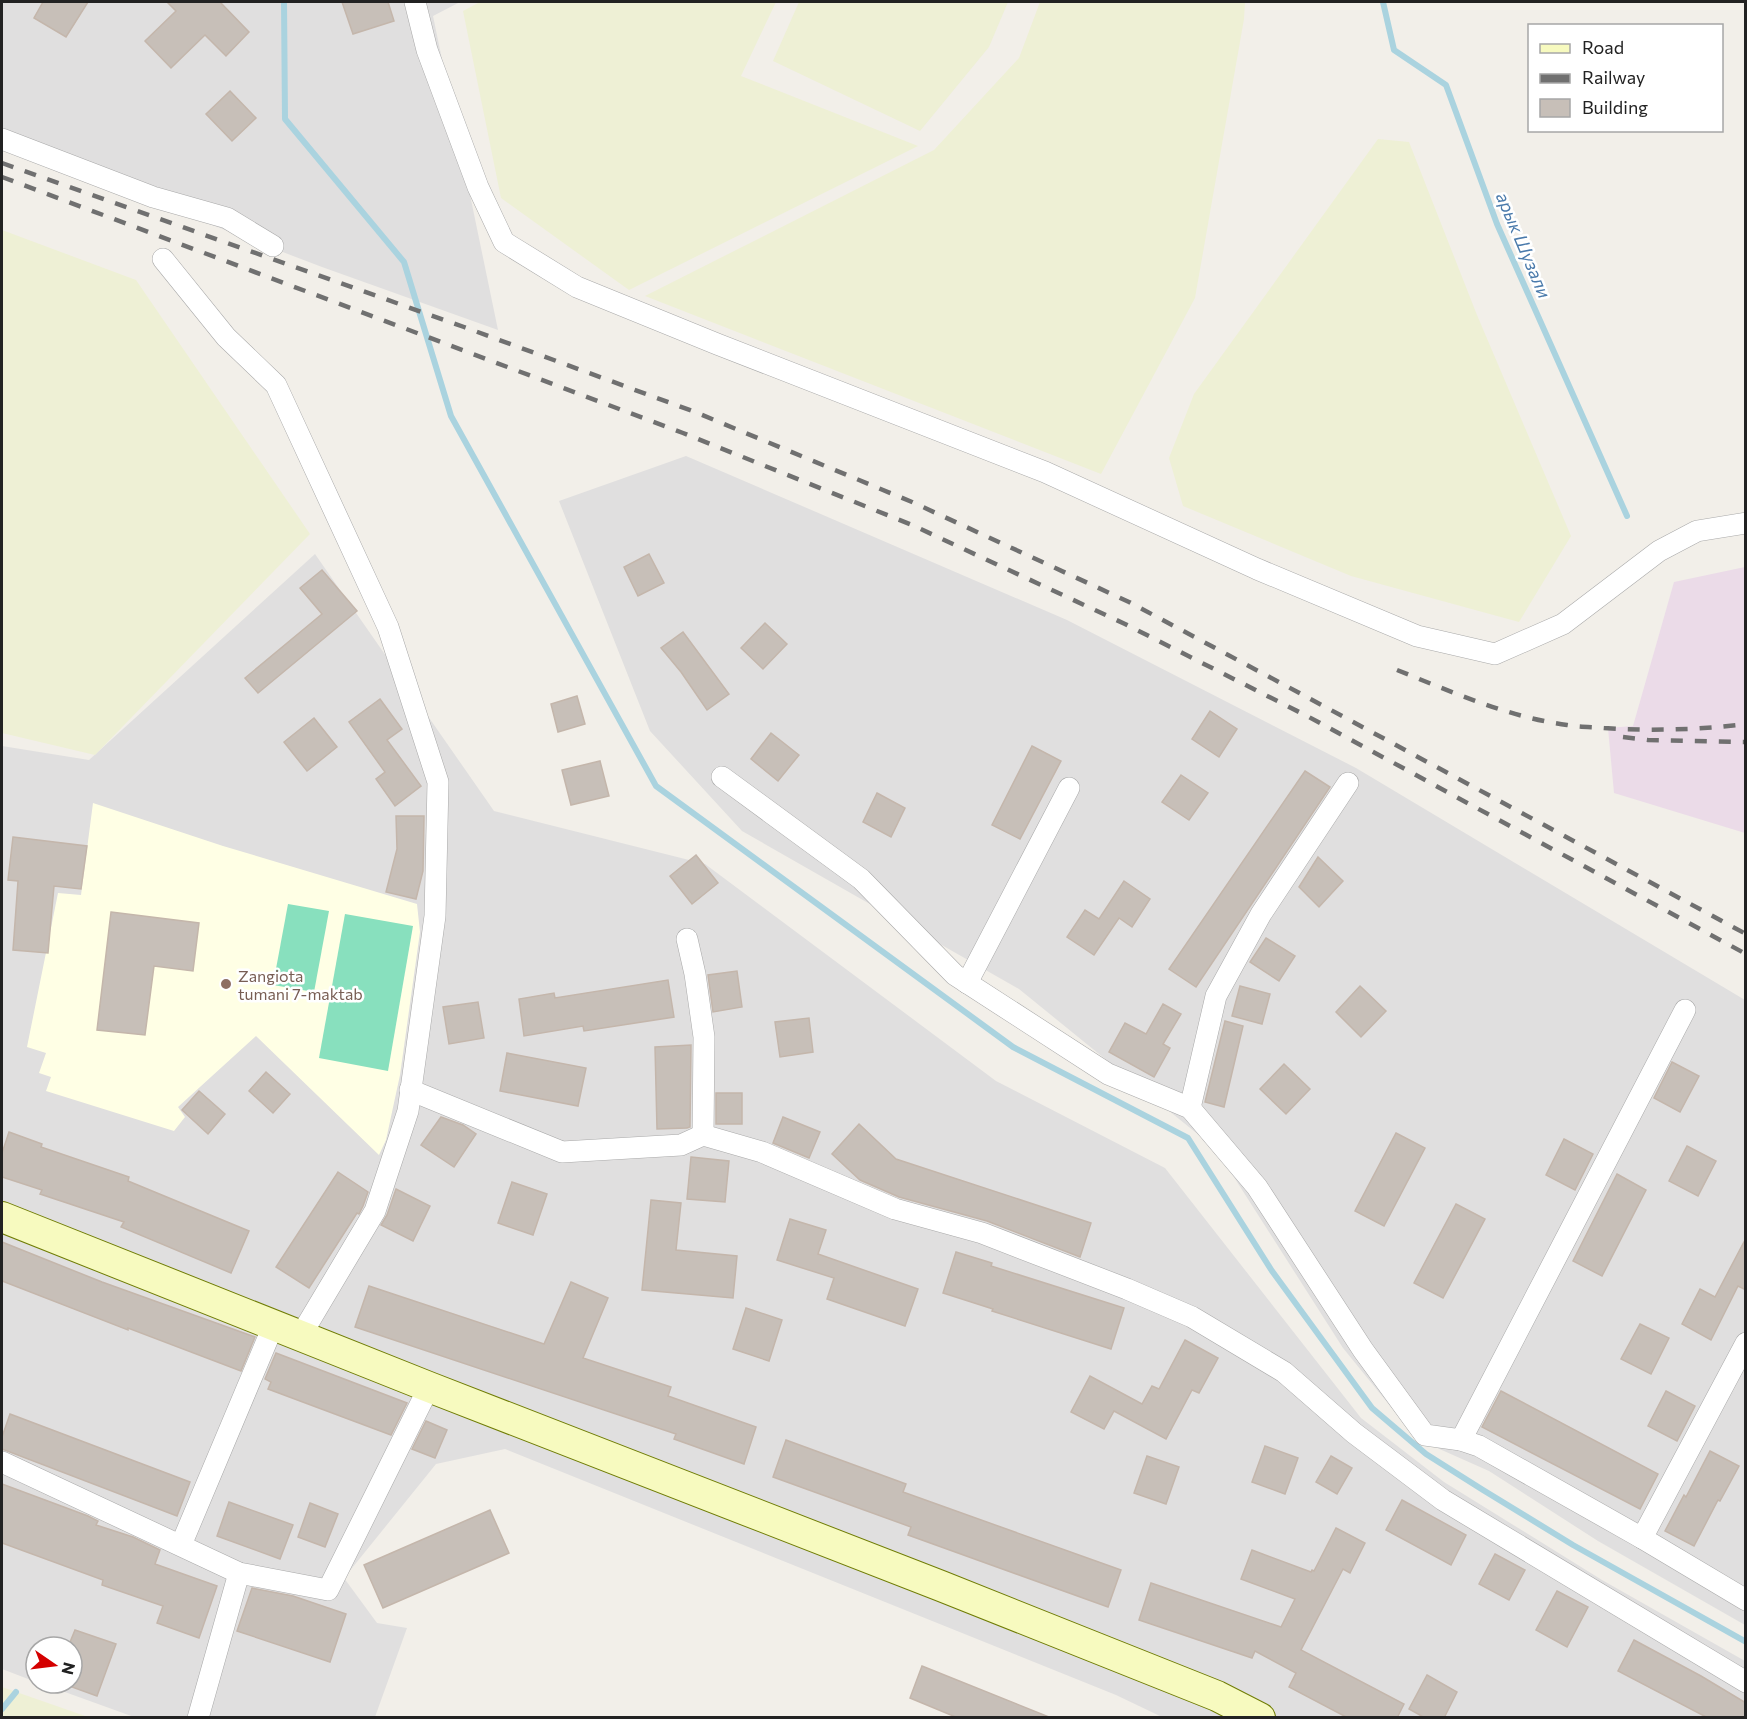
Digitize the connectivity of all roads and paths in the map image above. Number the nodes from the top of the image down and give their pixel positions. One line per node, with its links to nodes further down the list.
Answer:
1 (415, 2): 5 (street)
2 (2, 139): 3 (street)
3 (273, 246)
4 (163, 259): 12 (street)
5 (1746, 523)
6 (722, 777): 10 (street)
7 (1348, 783): 13 (street)
8 (1069, 788): 10 (street)
9 (687, 939): 14 (street)
10 (967, 983): 13 (street)
11 (1685, 1010): 19 (street)
12 (410, 1090): 14 (street); 16 (street)
13 (1190, 1108): 19 (street)
14 (703, 1135): 25 (street)
15 (2, 1217): 16 (main road)
16 (287, 1329): 18 (main road); 22 (street)
17 (1746, 1343): 21 (street)
18 (429, 1387): 23 (street); 27 (main road)
19 (1461, 1440): 21 (street)
20 (2, 1462): 22 (street)
21 (1642, 1538): 24 (street)
22 (181, 1545): 23 (street)
23 (239, 1573): 26 (street)
24 (1746, 1600)
25 (1746, 1682)
26 (198, 1718)
27 (1260, 1718)

